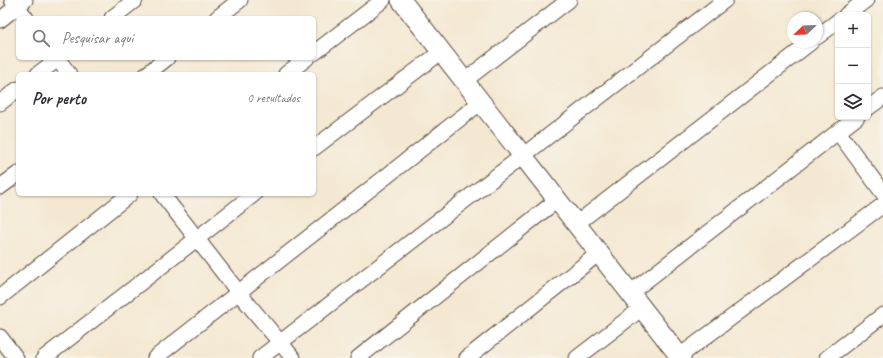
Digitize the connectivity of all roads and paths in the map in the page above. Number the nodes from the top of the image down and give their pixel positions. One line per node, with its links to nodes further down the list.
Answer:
1 (135, 0): 10 (street)
2 (240, 0): 11 (street)
3 (383, 0): 16 (street)
4 (569, 0): 26 (street)
5 (725, 0): 35 (street)
6 (866, 0): 9 (street)
7 (406, 2): 17 (street)
8 (20, 6): 12 (street)
9 (850, 12)
10 (115, 16)
11 (220, 16)
12 (0, 20)
13 (835, 23): 14 (street)
14 (823, 32)
15 (803, 48): 44 (street)
16 (316, 51)
17 (441, 52): 26 (street); 34 (street)
18 (56, 60): 22 (street)
19 (60, 60): 23 (street)
20 (164, 60): 24 (street)
21 (304, 60): 25 (street)
22 (40, 72)
23 (68, 72)
24 (150, 72)
25 (289, 72)
26 (464, 81): 29 (street)
27 (16, 91): 30 (street)
28 (883, 97): 31 (street)
29 (481, 102): 35 (street); 47 (street)
30 (0, 103)
31 (871, 106)
32 (853, 120): 33 (street)
33 (838, 132): 38 (street); 48 (street)
34 (316, 146)
35 (523, 156): 42 (street); 53 (street)
36 (16, 175): 37 (street)
37 (0, 187)
38 (883, 192)
39 (127, 196): 49 (street)
40 (164, 196): 45 (street)
41 (251, 196): 45 (street)
42 (557, 200): 44 (street); 60 (street)
43 (883, 205): 54 (street)
44 (576, 224): 46 (street)
45 (196, 238): 47 (street); 56 (street)
46 (599, 253): 48 (street); 61 (street)
47 (239, 293): 53 (street); 57 (street)
48 (630, 293): 50 (street)
49 (0, 297)
50 (642, 308): 54 (street); 62 (street)
51 (883, 315): 63 (street)
52 (0, 338): 55 (street)
53 (281, 342): 58 (street); 59 (street)
54 (679, 357)
55 (16, 358)
56 (44, 358)
57 (155, 358)
58 (260, 358)
59 (293, 358)
60 (358, 358)
61 (467, 358)
62 (577, 358)
63 (827, 358)

